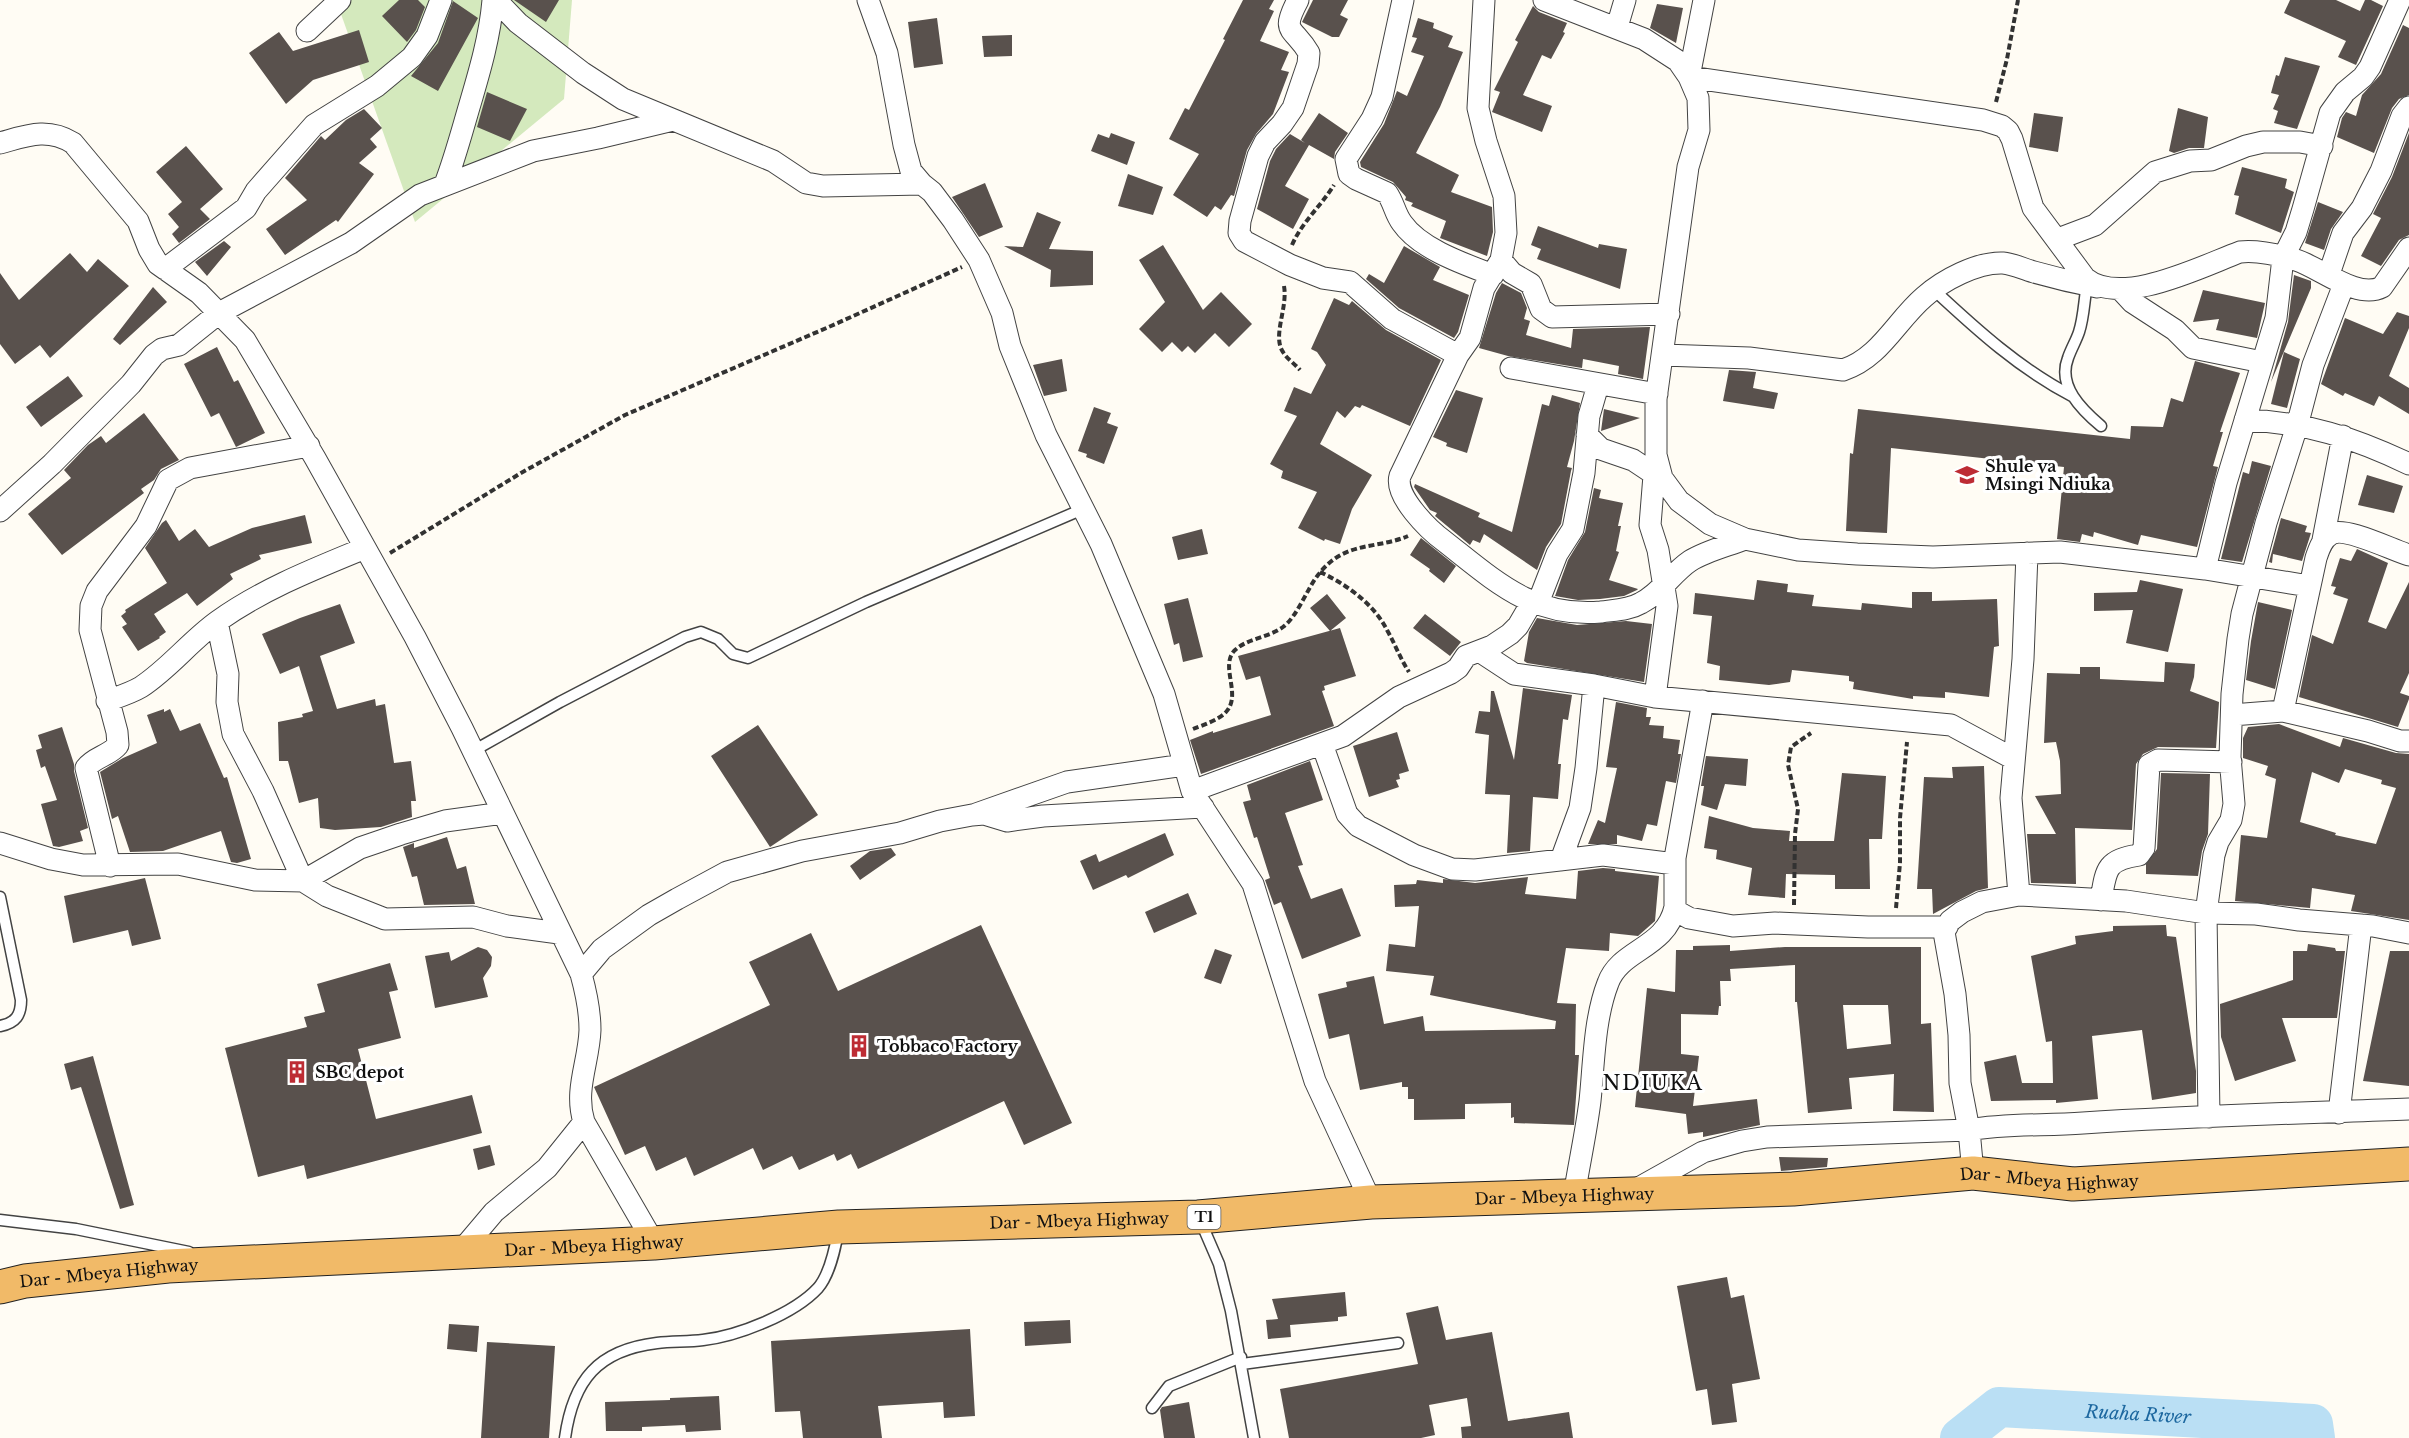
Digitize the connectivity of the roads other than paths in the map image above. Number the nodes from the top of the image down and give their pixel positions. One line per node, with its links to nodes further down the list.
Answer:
1 (340, 0): 13 (street)
2 (441, 0): 25 (street)
3 (494, 0): 16 (street); 19 (street)
4 (868, 0): 20 (street)
5 (1298, 0): 31 (street)
6 (1403, 0): 24 (street)
7 (1484, 0): 24 (street)
8 (1544, 0): 12 (street)
9 (1625, 0): 12 (street)
10 (1704, 0): 14 (street)
11 (2400, 0): 18 (street)
12 (1617, 27): 14 (street)
13 (307, 31)
14 (1689, 77): 21 (street); 30 (street)
15 (2409, 107): 26 (street)
16 (673, 120): 19 (street); 20 (street)
17 (0, 143): 25 (street)
18 (2322, 146): 21 (street); 23 (street)
19 (445, 184): 29 (street)
20 (922, 184): 46 (street)
21 (2058, 239): 27 (street)
22 (2409, 248): 26 (street)
23 (2283, 258): 26 (street); 27 (street); 33 (street)
24 (1497, 267): 30 (street); 31 (street)
25 (165, 269): 29 (street)
26 (2336, 279): 40 (street)
27 (2105, 288): 28 (street); 33 (street); 37 (lane)
28 (1934, 290): 32 (street); 37 (lane)
29 (219, 312): 43 (street); 47 (street)
30 (1669, 314): 32 (street)
31 (1458, 355): 57 (street)
32 (1663, 355): 36 (street)
33 (2262, 362): 38 (street)
34 (1511, 368): 35 (street)
35 (1598, 385): 36 (street); 41 (street)
36 (1657, 394): 45 (street)
37 (2072, 396): 39 (lane)
38 (2245, 420): 40 (street); 53 (street)
39 (2101, 426)
40 (2297, 426): 42 (street); 54 (street)
41 (1587, 435): 45 (street); 57 (street)
42 (2343, 436): 44 (street); 49 (street)
43 (309, 446): 51 (street); 64 (street)
44 (2409, 464)
45 (1655, 465): 48 (street); 55 (street)
46 (1083, 510): 70 (lane); 73 (street)
47 (0, 511)
48 (1745, 539): 50 (street); 55 (street)
49 (2323, 540): 52 (street); 56 (street)
50 (2026, 553): 53 (street); 71 (street)
51 (370, 555): 58 (street); 70 (street)
52 (2409, 555)
53 (2205, 569): 54 (street)
54 (2253, 578): 56 (street); 67 (street)
55 (1664, 585): 57 (street); 63 (street)
56 (2309, 586): 66 (street)
57 (1535, 603): 59 (street)
58 (217, 622): 64 (street); 81 (street)
59 (1510, 634): 60 (street); 61 (street)
60 (1479, 651): 61 (street); 69 (street)
61 (1514, 674): 62 (street)
62 (1594, 685): 63 (street); 78 (street)
63 (1655, 697): 65 (street)
64 (107, 701): 80 (street)
65 (1703, 701): 71 (street); 79 (street)
66 (2283, 711): 67 (street); 68 (street)
67 (2232, 715): 72 (street)
68 (2409, 741)
69 (1322, 744): 74 (street); 78 (street)
70 (473, 752): 75 (street)
71 (2014, 759): 82 (street)
72 (2230, 762): 84 (street); 86 (street)
73 (1184, 765): 74 (street); 76 (street)
74 (1197, 799): 76 (street); 102 (street)
75 (502, 813): 81 (street); 89 (street)
76 (972, 815): 91 (street)
77 (0, 843): 80 (street)
78 (1561, 860): 79 (street)
79 (1674, 864): 85 (street)
80 (110, 866): 81 (street)
81 (303, 881): 89 (street)
82 (2019, 895): 84 (street); 88 (street)
83 (0, 897): 92 (lane)
84 (2101, 900): 86 (street)
85 (1675, 907): 88 (street); 101 (street)
86 (2206, 913): 87 (street); 95 (street)
87 (2361, 925): 90 (street); 94 (street)
88 (1947, 927): 97 (street)
89 (559, 933): 91 (street)
90 (2409, 933)
91 (580, 974): 96 (street)
92 (0, 1026)
93 (2409, 1109): 94 (street)
94 (2339, 1113): 95 (street)
95 (2209, 1117): 97 (street)
96 (584, 1122): 106 (street); 107 (street)
97 (1969, 1130): 99 (street); 100 (street)
98 (2409, 1164): 99 (highway, Dar - Mbeya Highway / T1)
99 (1973, 1173): 100 (highway, Dar - Mbeya Highway / T1)
100 (1626, 1194): 101 (highway, Dar - Mbeya Highway / T1)
101 (1574, 1196): 102 (highway, Dar - Mbeya Highway / T1)
102 (1371, 1202): 103 (highway, Dar - Mbeya Highway / T1)
103 (1198, 1217): 105 (highway, Dar - Mbeya Highway / T1); 111 (lane)
104 (0, 1220): 108 (lane)
105 (839, 1227): 106 (highway, Dar - Mbeya Highway / T1); 113 (lane)
106 (654, 1243): 107 (highway, Dar - Mbeya Highway / T1)
107 (461, 1251): 108 (highway, Dar - Mbeya Highway / T1)
108 (244, 1263): 109 (highway, Dar - Mbeya Highway / T1)
109 (0, 1287)
110 (1398, 1343): 111 (lane)
111 (1241, 1360): 112 (lane); 114 (lane)
112 (1152, 1408)
113 (565, 1438)
114 (1254, 1438)

